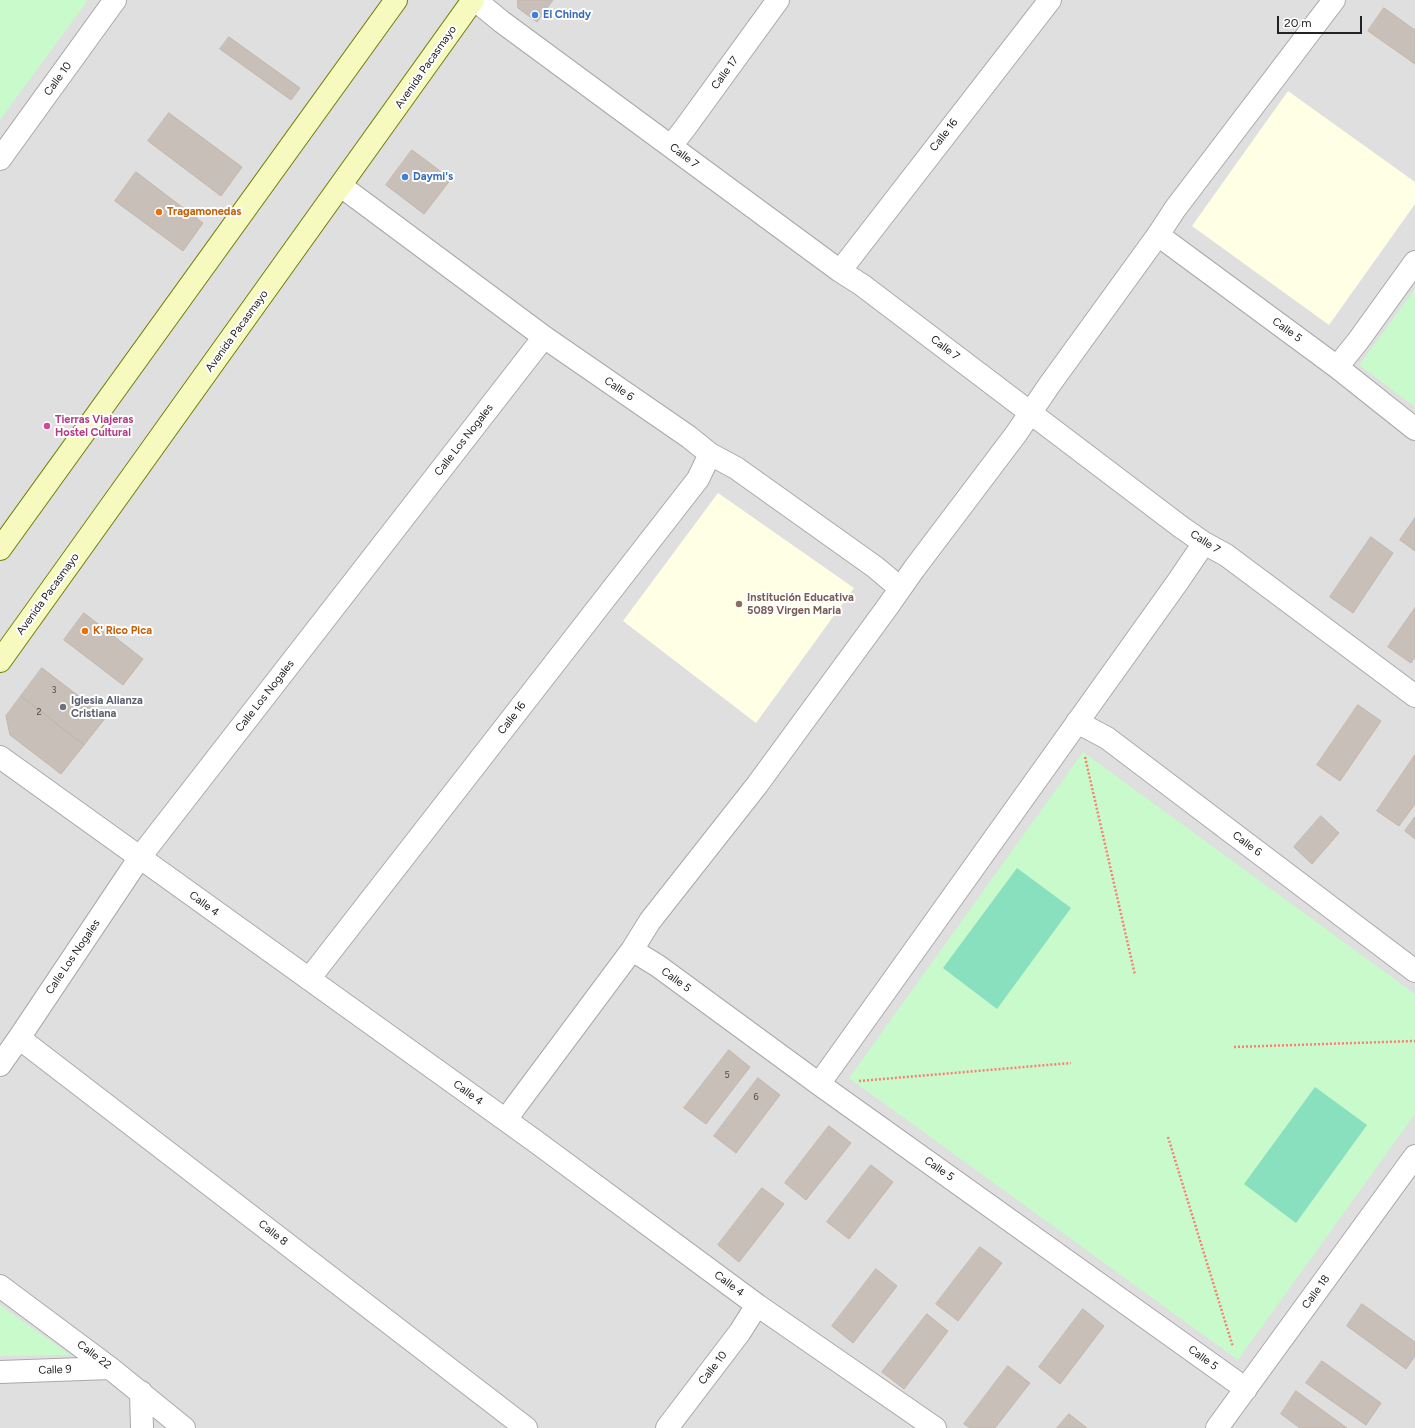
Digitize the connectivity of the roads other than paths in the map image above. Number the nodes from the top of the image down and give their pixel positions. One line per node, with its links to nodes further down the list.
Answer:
1 (115, 0): 8 (street, Calle 10)
2 (396, 0): 19 (main road)
3 (474, 0): 7 (street, Calle 7); 9 (main road, Avenida Pacasmayo)
4 (778, 0): 7 (street, Calle 17)
5 (1050, 0): 12 (street, Calle 16)
6 (1334, 0): 10 (street)
7 (671, 146): 12 (street, Calle 7)
8 (0, 158)
9 (341, 186): 13 (street, Calle 6); 21 (main road, Avenida Pacasmayo)
10 (1158, 235): 14 (street, Calle 5); 15 (street)
11 (1415, 262): 14 (street)
12 (840, 271): 15 (street, Calle 7)
13 (544, 337): 17 (street, Calle 6); 25 (street, Calle Los Nogales)
14 (1336, 367): 16 (street, Calle 5)
15 (1030, 413): 18 (street, Calle 7); 20 (street)
16 (1415, 429)
17 (710, 454): 20 (street, Calle 6); 28 (street, Calle 16)
18 (1204, 543): 22 (street, Calle 7); 23 (street)
19 (0, 549)
20 (900, 588): 26 (street)
21 (0, 661)
22 (1415, 696)
23 (1077, 722): 27 (street, Calle 6); 31 (street)
24 (0, 757): 25 (street, Calle 4)
25 (140, 857): 28 (street, Calle 4); 29 (street, Calle Los Nogales)
26 (632, 950): 31 (street, Calle 5); 32 (street)
27 (1415, 971)
28 (309, 978): 32 (street, Calle 4)
29 (20, 1038): 30 (street, Calle Los Nogales); 42 (street, Calle 8)
30 (0, 1065)
31 (819, 1084): 38 (street, Calle 5)
32 (506, 1120): 35 (street, Calle 4)
33 (1415, 1156): 38 (street, Calle 18)
34 (0, 1286): 36 (street, Calle 22)
35 (757, 1305): 43 (street, Calle 10); 44 (street, Calle 4)
36 (110, 1368): 37 (street, Calle 9); 39 (street, Calle 22)
37 (0, 1372)
38 (1246, 1389): 45 (street, Calle 18)
39 (141, 1392): 40 (street); 41 (street, Calle 22)
40 (142, 1428)
41 (184, 1428)
42 (526, 1428)
43 (667, 1428)
44 (934, 1428)
45 (1217, 1428)

